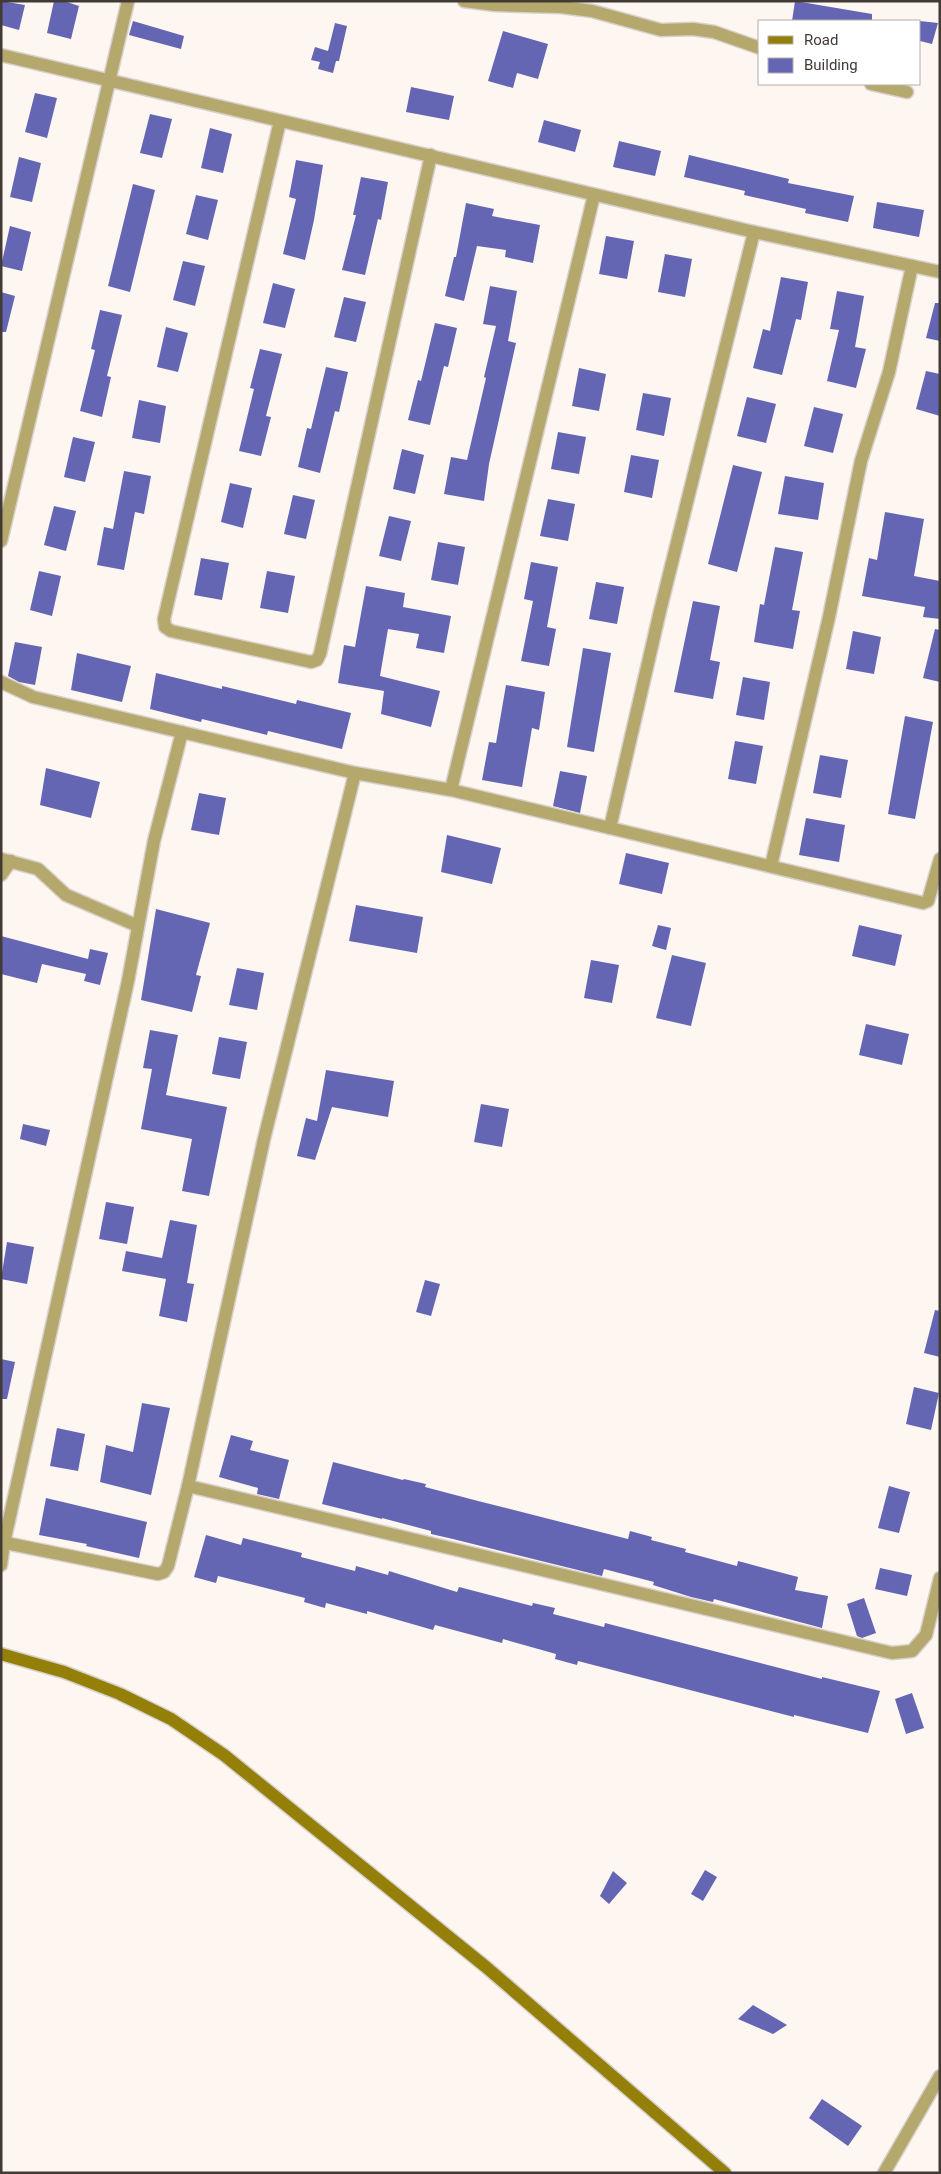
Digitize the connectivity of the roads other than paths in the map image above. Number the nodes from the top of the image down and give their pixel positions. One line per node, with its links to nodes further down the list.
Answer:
1 (128, 1): 5 (street)
2 (464, 1): 3 (street)
3 (758, 47)
4 (1, 54): 5 (street)
5 (109, 80): 8 (street); 14 (street)
6 (876, 85): 7 (street)
7 (907, 92)
8 (280, 121): 9 (street); 9 (street)
9 (430, 155): 10 (street)
10 (594, 195): 11 (street); 18 (street)
11 (754, 232): 12 (street); 19 (street)
12 (912, 266): 13 (street); 22 (street)
13 (940, 272)
14 (1, 541)
15 (1, 682): 16 (street)
16 (182, 732): 17 (street); 24 (street)
17 (355, 772): 18 (street); 25 (street)
18 (451, 790): 19 (street)
19 (610, 828): 22 (street)
20 (940, 859): 22 (street)
21 (6, 860): 23 (street); 24 (street)
22 (771, 866)
23 (1, 875)
24 (138, 926): 26 (street)
25 (188, 1486): 26 (street); 28 (street)
26 (3, 1542): 27 (street)
27 (1, 1565)
28 (940, 1578)
29 (1, 1654): 31 (street)
30 (940, 2076): 32 (street)
31 (725, 2173)
32 (884, 2173)

